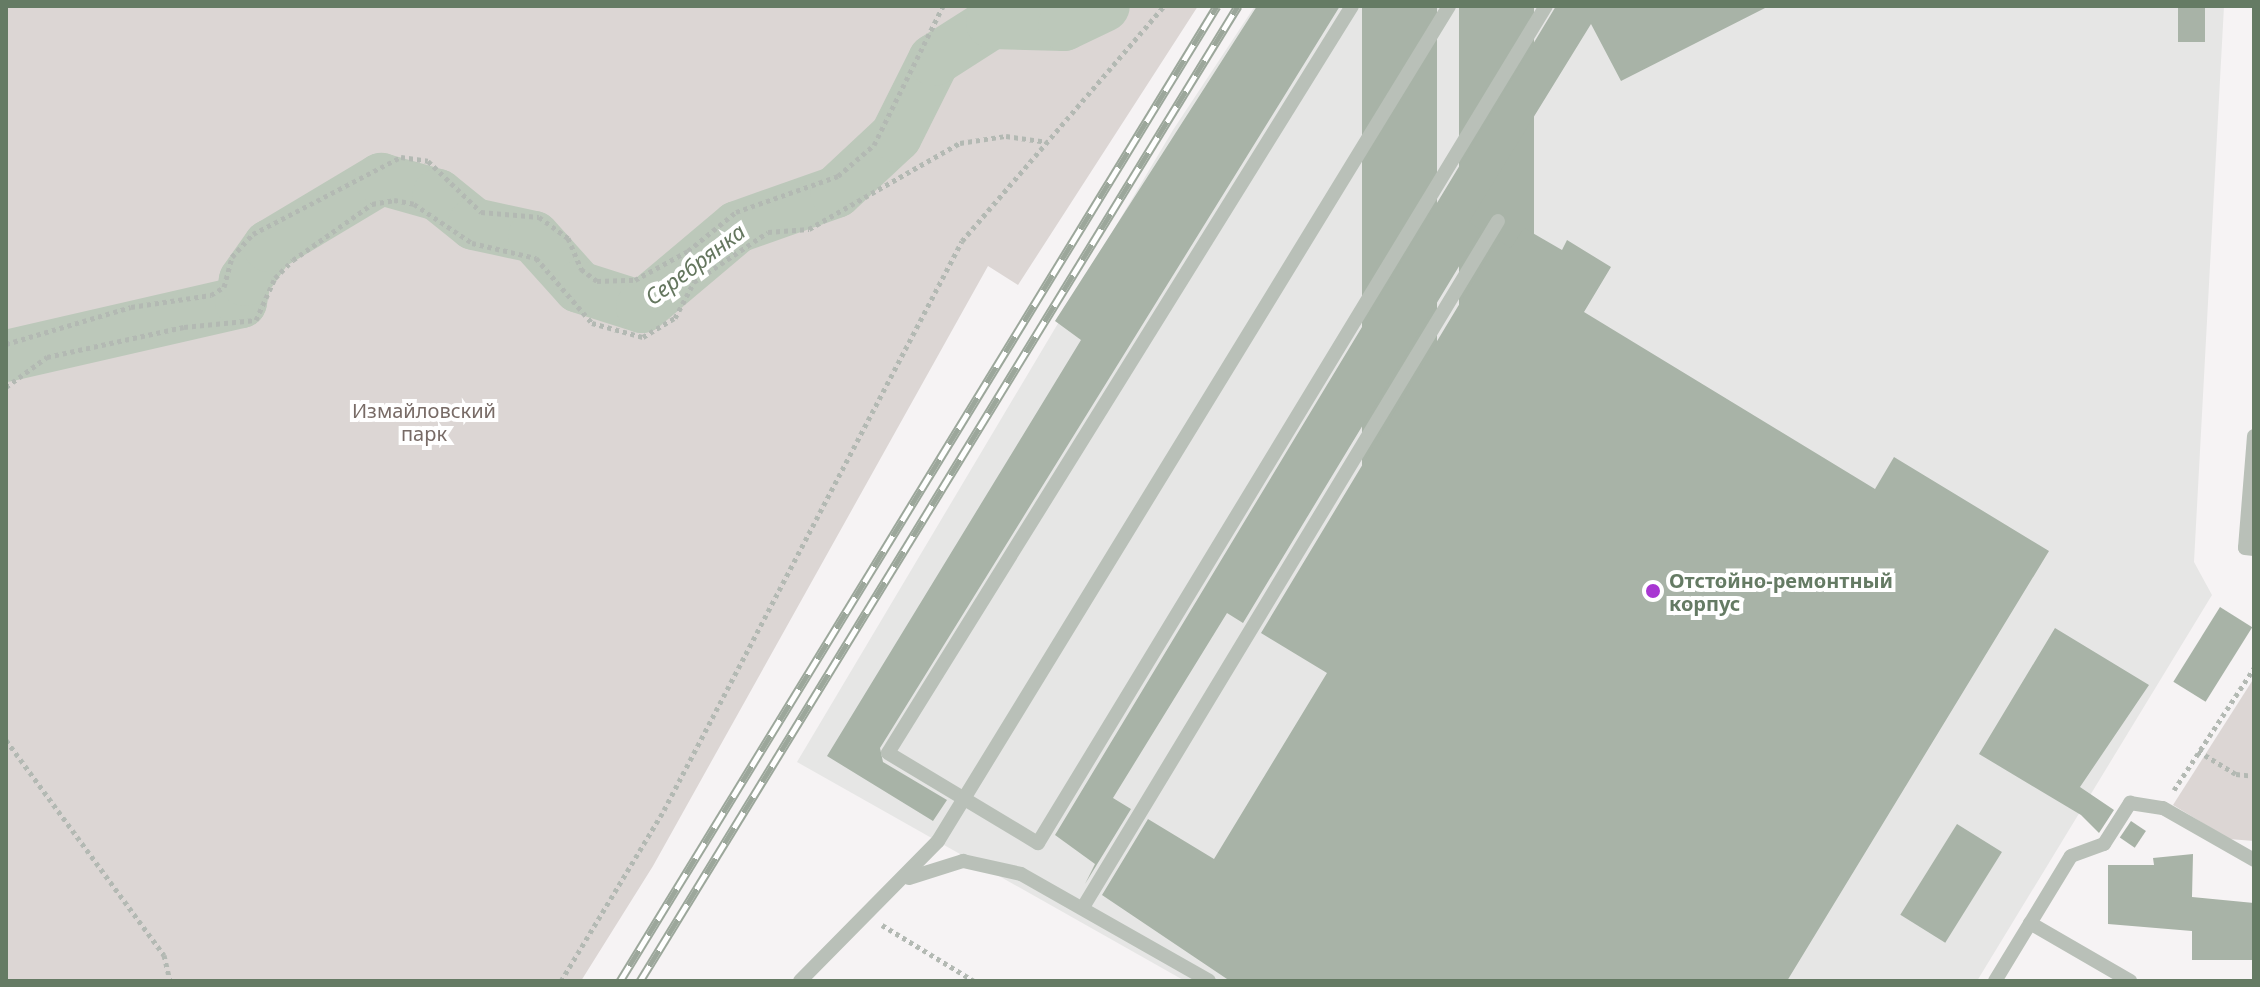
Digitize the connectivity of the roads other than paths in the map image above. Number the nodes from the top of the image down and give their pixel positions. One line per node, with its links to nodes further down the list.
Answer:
1 (1352, 6): 7 (lane)
2 (1449, 6): 7 (lane)
3 (1546, 6): 7 (lane)
4 (1498, 221): 10 (lane)
5 (2254, 436): 6 (lane)
6 (2254, 549)
7 (963, 799): 9 (lane)
8 (2254, 860): 11 (lane)
9 (909, 878): 10 (lane); 12 (lane)
10 (1085, 904): 13 (lane)
11 (2030, 923): 14 (lane); 15 (lane)
12 (800, 981)
13 (1209, 981)
14 (1995, 981)
15 (2130, 981)

